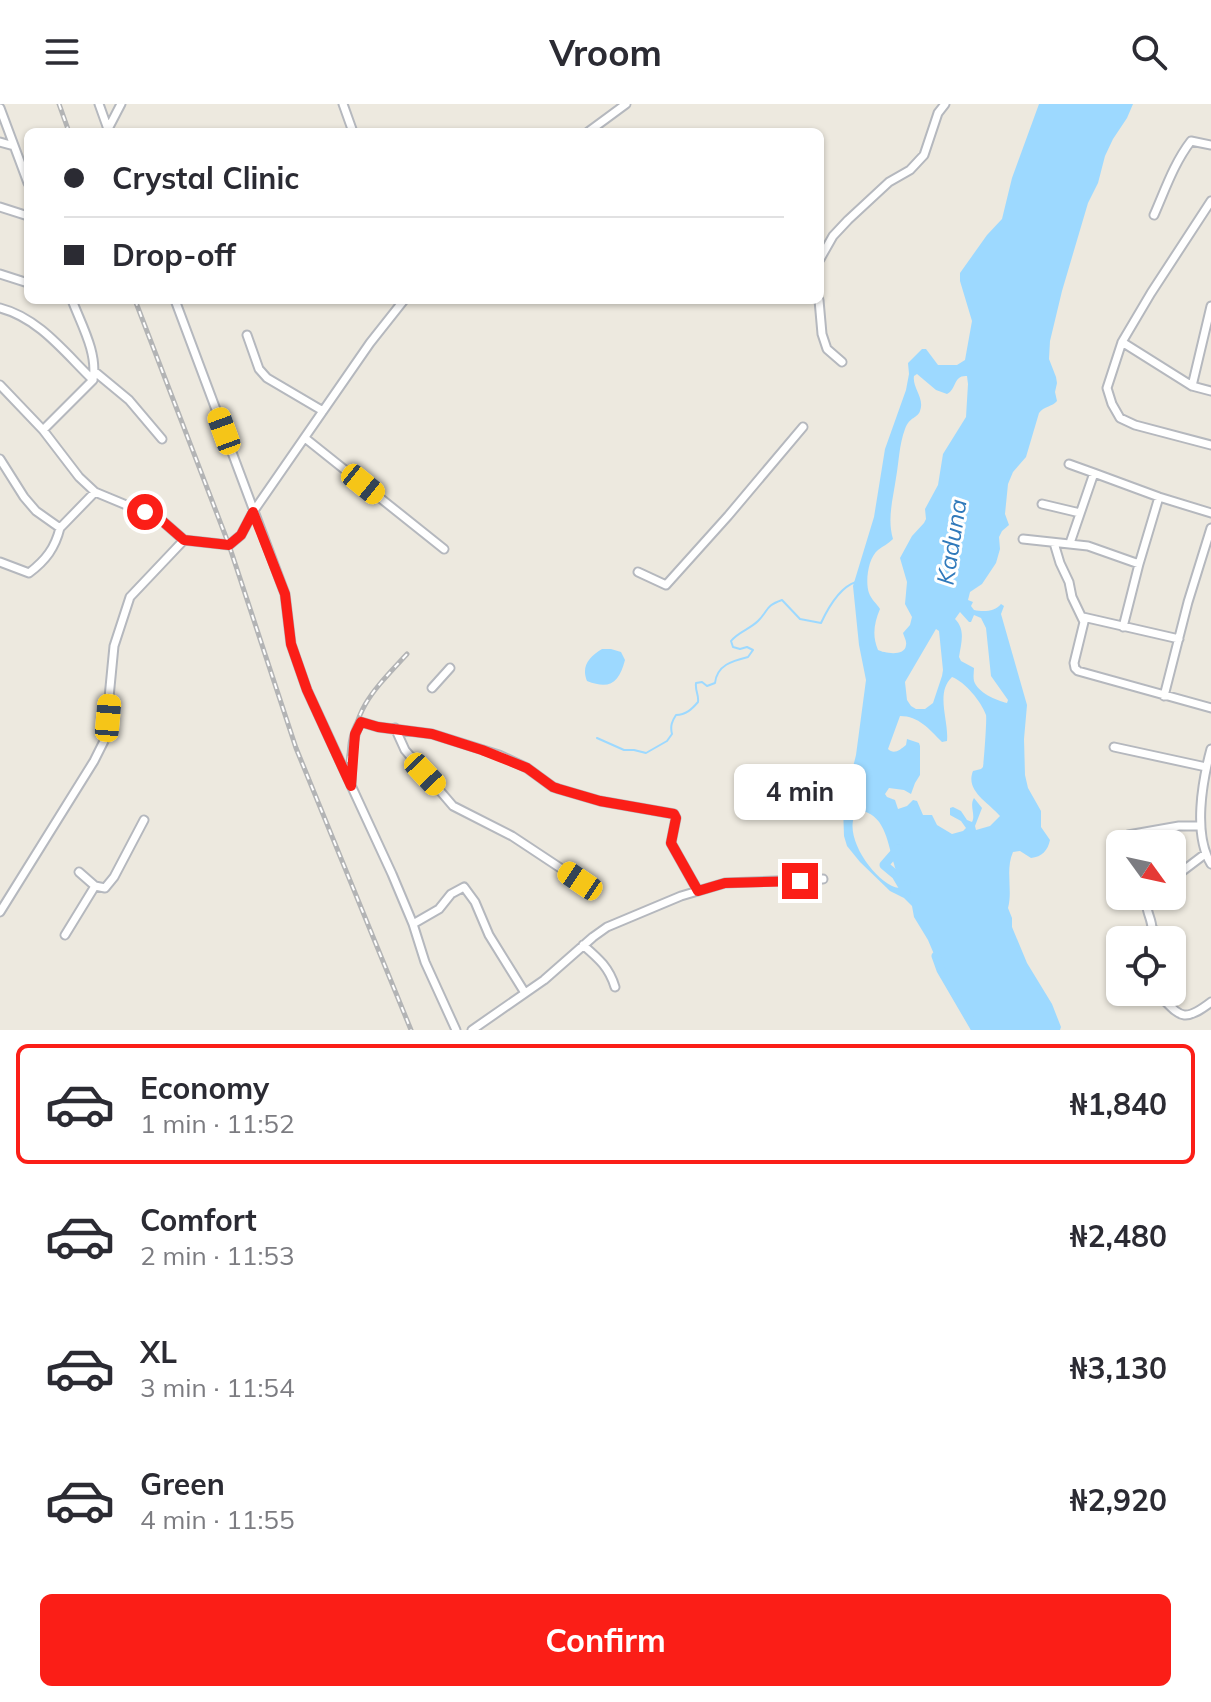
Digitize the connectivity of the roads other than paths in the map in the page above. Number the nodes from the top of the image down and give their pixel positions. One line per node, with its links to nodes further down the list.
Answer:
1 (99, 104): 7 (street)
2 (121, 104): 8 (street)
3 (343, 104): 9 (street)
4 (626, 104): 10 (street)
5 (945, 104): 19 (street)
6 (0, 108): 13 (street)
7 (107, 128)
8 (109, 128)
9 (352, 128)
10 (593, 128)
11 (0, 142): 13 (street)
12 (1211, 145): 18 (street)
13 (14, 146): 14 (street)
14 (24, 172)
15 (1211, 201): 29 (street)
16 (0, 207): 17 (street)
17 (24, 215)
18 (1154, 215)
19 (824, 252)
20 (0, 274): 21 (street)
21 (24, 282)
22 (73, 304): 31 (street)
23 (176, 304): 47 (street)
24 (401, 304): 35 (street)
25 (819, 304): 30 (street)
26 (1211, 306): 33 (street)
27 (0, 308): 31 (street)
28 (247, 335): 35 (street)
29 (1122, 342): 33 (street); 40 (street)
30 (842, 362)
31 (94, 375): 37 (street); 39 (street)
32 (0, 385): 37 (street)
33 (1192, 386): 34 (street)
34 (1211, 391)
35 (323, 411): 38 (street)
36 (803, 427): 59 (street)
37 (43, 430): 44 (street)
38 (305, 438): 47 (street); 56 (street)
39 (162, 439)
40 (1211, 445)
41 (0, 459): 50 (street)
42 (1069, 464): 43 (street)
43 (1094, 473): 45 (street); 48 (street)
44 (95, 492): 50 (street); 53 (street)
45 (1159, 497): 49 (street); 58 (street)
46 (1042, 504): 48 (street)
47 (253, 512): 53 (street); 71 (street)
48 (1080, 513): 55 (street)
49 (1211, 513)
50 (60, 528): 57 (street)
51 (1211, 528): 62 (street)
52 (1023, 539): 54 (street)
53 (184, 540): 83 (street)
54 (1054, 543): 55 (street); 60 (street)
55 (1070, 543): 58 (street)
56 (444, 549)
57 (0, 562)
58 (1139, 564): 61 (street)
59 (638, 572)
60 (1083, 617): 61 (street); 65 (street)
61 (1123, 627): 62 (street)
62 (1179, 639): 65 (street)
63 (450, 668): 64 (street)
64 (432, 688)
65 (1164, 696): 66 (street)
66 (1211, 708)
67 (395, 728): 71 (street); 80 (street); 82 (street)
68 (1114, 747): 70 (street)
69 (1211, 749): 70 (street)
70 (1206, 767): 73 (street)
71 (351, 786): 84 (street)
72 (144, 820): 81 (street)
73 (1200, 826): 74 (street); 75 (street)
74 (1156, 830)
75 (1205, 854): 76 (street); 77 (street)
76 (1211, 864)
77 (1186, 868)
78 (79, 872): 81 (street)
79 (823, 879): 82 (street)
80 (580, 881)
81 (95, 886): 85 (street)
82 (698, 891): 86 (street)
83 (0, 912)
84 (413, 924): 88 (street); 91 (street)
85 (65, 935)
86 (583, 945): 87 (street); 88 (street)
87 (615, 987)
88 (525, 993): 92 (street)
89 (1211, 1002): 90 (street)
90 (1171, 1006)
91 (456, 1030)
92 (472, 1030)

